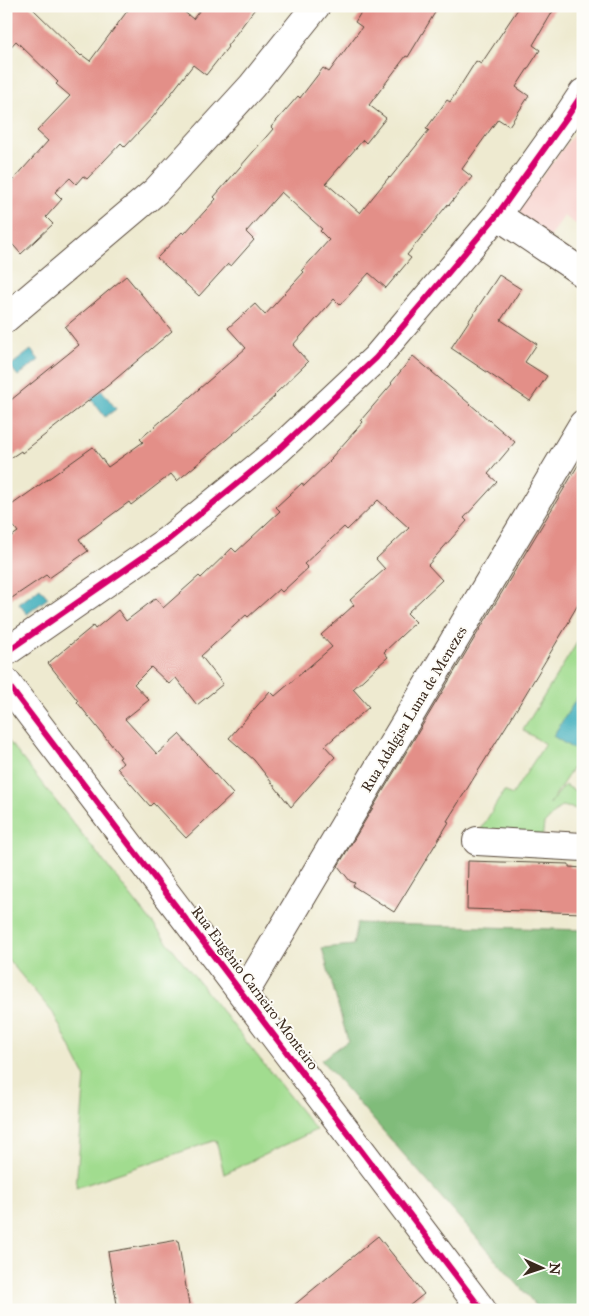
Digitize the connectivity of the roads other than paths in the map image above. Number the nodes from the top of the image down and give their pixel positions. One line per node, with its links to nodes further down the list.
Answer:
1 (316, 6): 5 (street)
2 (583, 92): 3 (street)
3 (497, 215): 4 (street); 7 (street)
4 (583, 273)
5 (6, 318)
6 (583, 424): 11 (street, Rua Adalgisa Luna de Menezes)
7 (6, 652)
8 (6, 682): 11 (street, Rua Eugênio Carneiro Monteiro)
9 (477, 841): 10 (street)
10 (583, 847)
11 (244, 994): 12 (street, Rua Eugênio Carneiro Monteiro)
12 (482, 1310)

